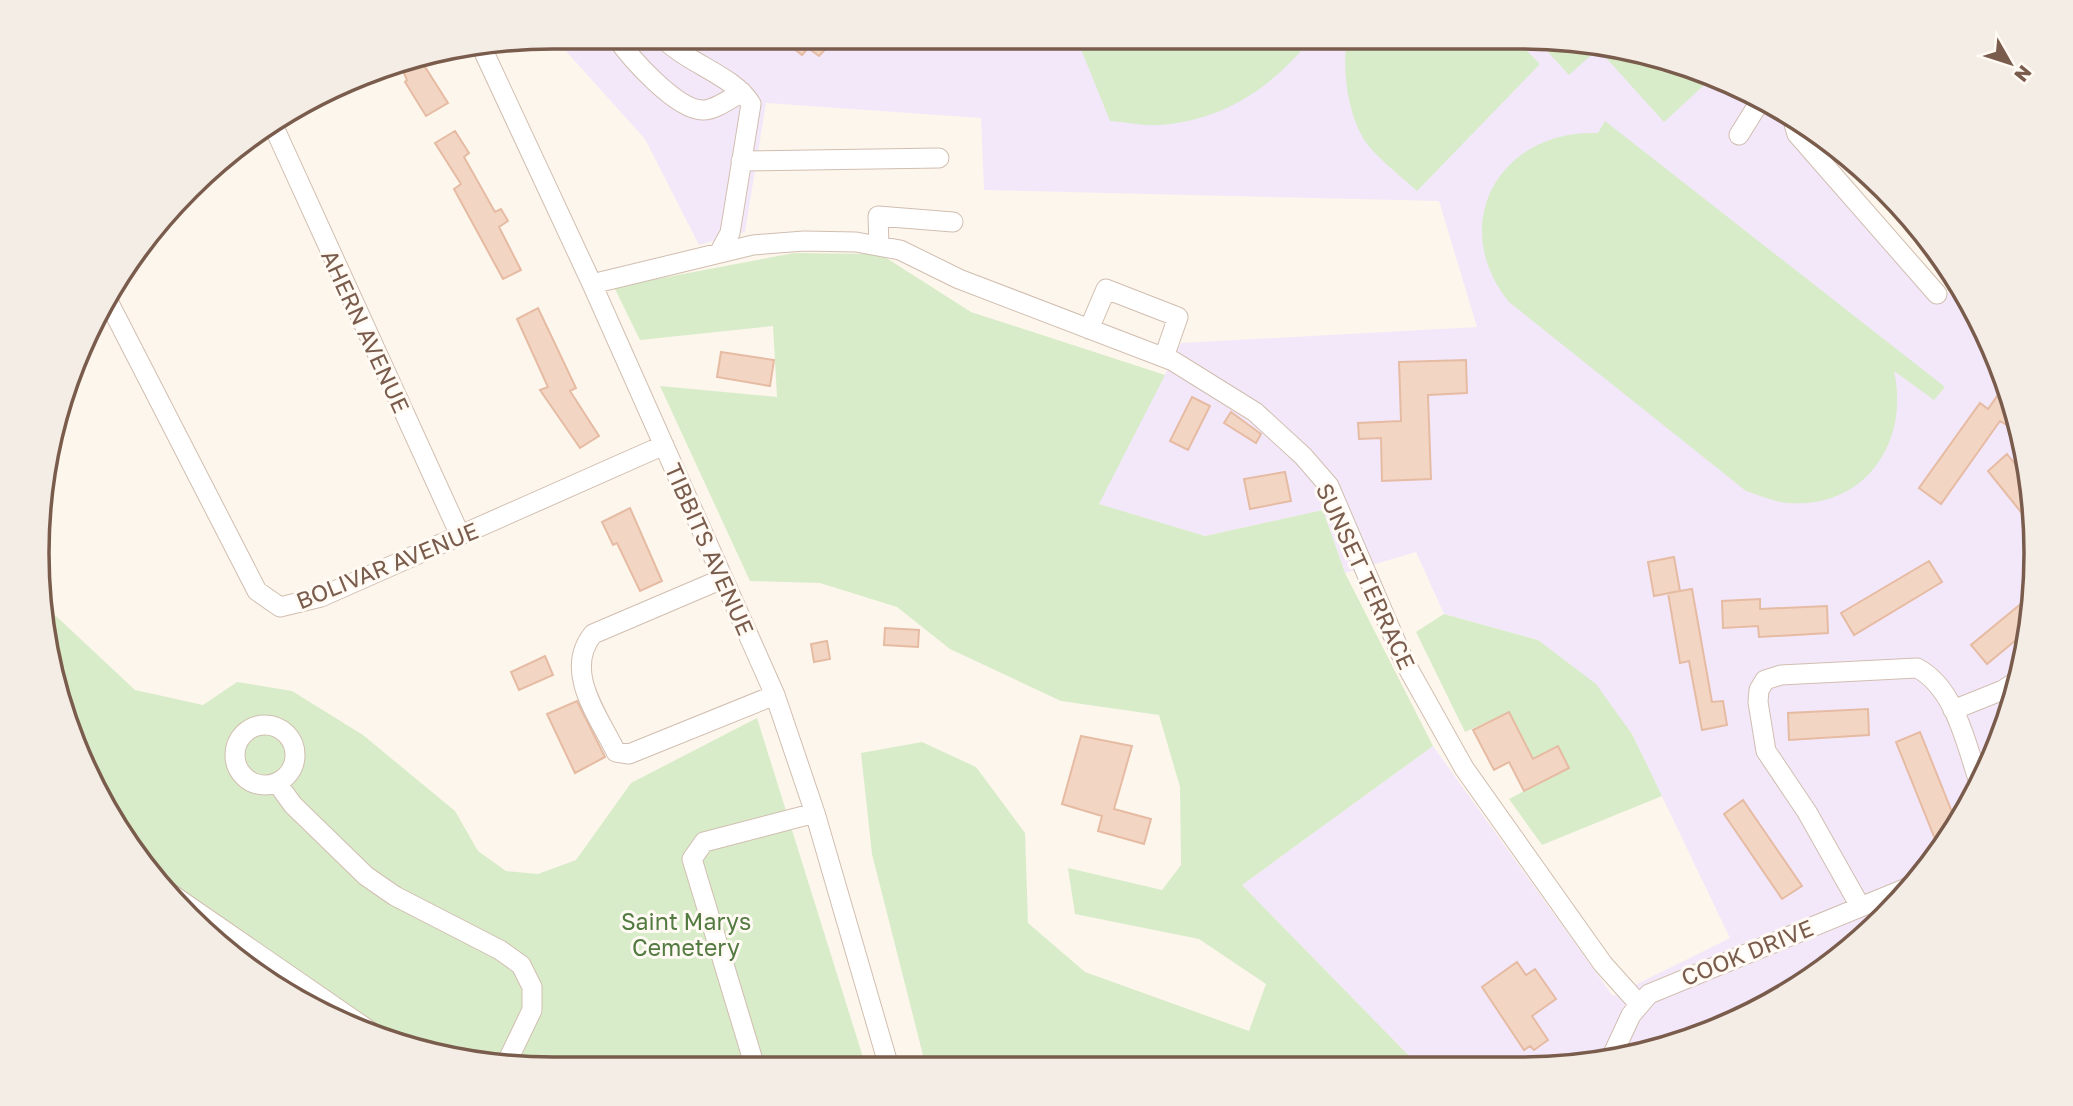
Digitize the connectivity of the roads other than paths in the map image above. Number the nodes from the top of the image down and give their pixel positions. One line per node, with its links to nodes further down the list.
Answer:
1 (626, 49): 4 (street)
2 (675, 49): 4 (street)
3 (485, 53): 14 (street, TIBBITS AVENUE)
4 (742, 92): 10 (street)
5 (1756, 108): 8 (street)
6 (276, 132): 20 (street, AHERN AVENUE)
7 (1796, 132): 15 (street)
8 (1739, 135)
9 (939, 158): 10 (street)
10 (741, 161): 13 (street)
11 (953, 222): 12 (street)
12 (879, 246): 13 (street, SUNSET TERRACE); 17 (street, SUNSET TERRACE)
13 (719, 254): 14 (street, SUNSET TERRACE)
14 (593, 284): 19 (street, TIBBITS AVENUE)
15 (1937, 294)
16 (112, 310): 20 (street, BOLIVAR AVENUE)
17 (1089, 330): 18 (street, SUNSET TERRACE); 18 (street)
18 (1164, 357): 32 (street, SUNSET TERRACE)
19 (664, 445): 20 (street, BOLIVAR AVENUE); 21 (street, TIBBITS AVENUE)
20 (460, 535)
21 (722, 579): 23 (street, TIBBITS AVENUE); 23 (street)
22 (2005, 689): 24 (street)
23 (775, 695): 27 (street, TIBBITS AVENUE)
24 (1953, 710): 25 (street); 29 (street)
25 (1975, 770)
26 (277, 783): 34 (street)
27 (815, 813): 35 (street); 36 (street, TIBBITS AVENUE)
28 (1888, 896): 29 (street, COOK DRIVE)
29 (1860, 906): 32 (street, COOK DRIVE)
30 (232, 941): 31 (street)
31 (263, 965)
32 (1638, 1003): 33 (street)
33 (1616, 1047)
34 (510, 1055)
35 (752, 1057)
36 (886, 1057)

